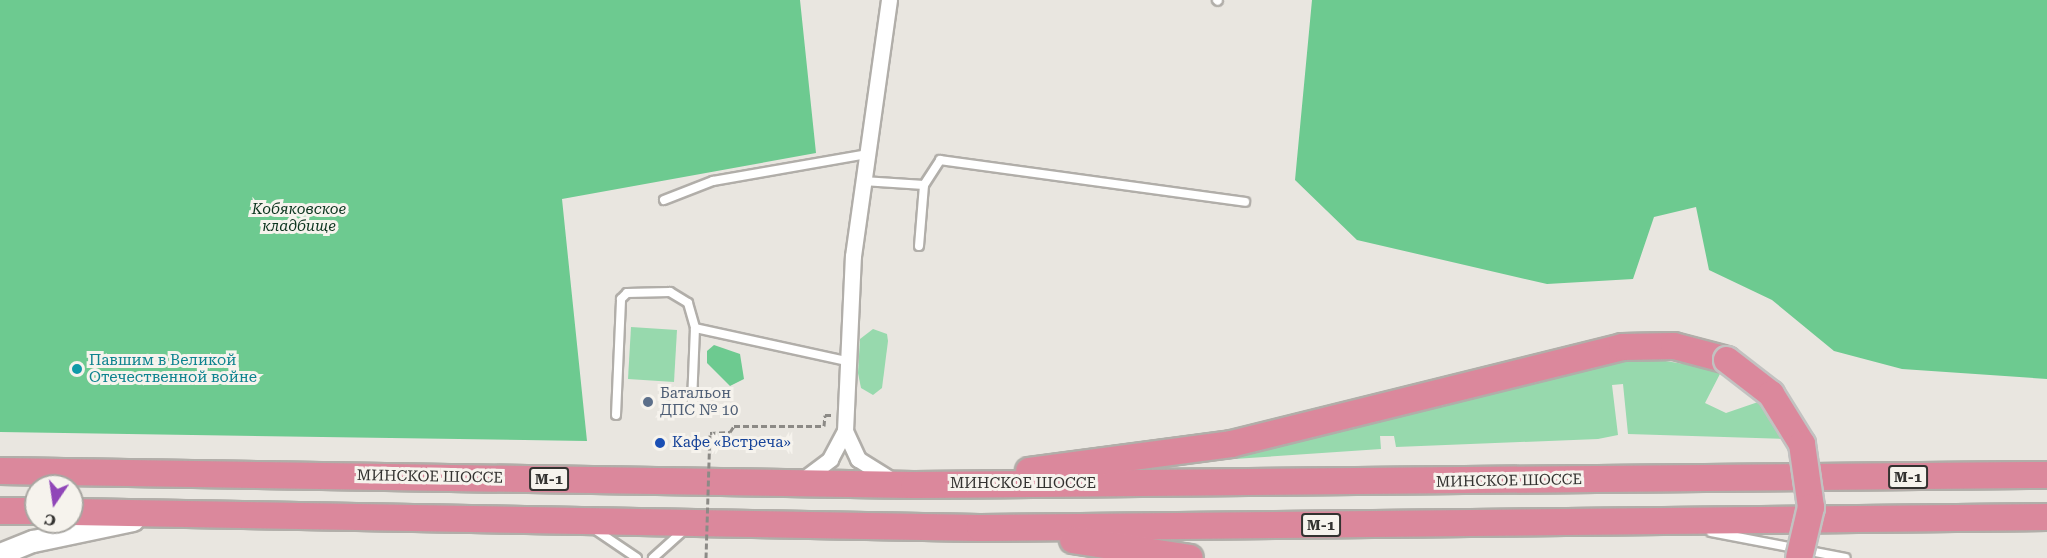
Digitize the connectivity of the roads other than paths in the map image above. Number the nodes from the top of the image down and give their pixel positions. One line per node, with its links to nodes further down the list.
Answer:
1 (889, 0): 2 (street)
2 (867, 154): 3 (street); 5 (lane)
3 (863, 181): 4 (lane); 9 (street)
4 (924, 185): 6 (lane); 7 (lane)
5 (664, 200)
6 (1245, 202)
7 (919, 246)
8 (695, 328): 9 (lane); 10 (lane); 11 (lane)
9 (846, 361): 12 (street)
10 (693, 403)
11 (616, 415)
12 (844, 431): 15 (street); 16 (street)
13 (0, 471): 15 (highway, МИНСКОЕ ШОССЕ / М-1)
14 (2047, 476): 16 (highway, МИНСКОЕ ШОССЕ / М-1)
15 (798, 483): 16 (highway, МИНСКОЕ ШОССЕ / М-1)
16 (908, 485): 30 (highway, bridge)
17 (0, 511): 18 (highway)
18 (24, 511)
19 (84, 512): 20 (highway, М-1)
20 (167, 513): 22 (highway, М-1); 26 (main road)
21 (2047, 517): 23 (highway, М-1)
22 (546, 520): 24 (highway, М-1); 27 (lane)
23 (1662, 522): 25 (highway, М-1); 31 (lane)
24 (701, 523): 25 (highway, М-1); 28 (lane)
25 (980, 528): 29 (highway)
26 (0, 554)
27 (637, 558)
28 (653, 558)
29 (1190, 558)
30 (1799, 558)
31 (1846, 558)

